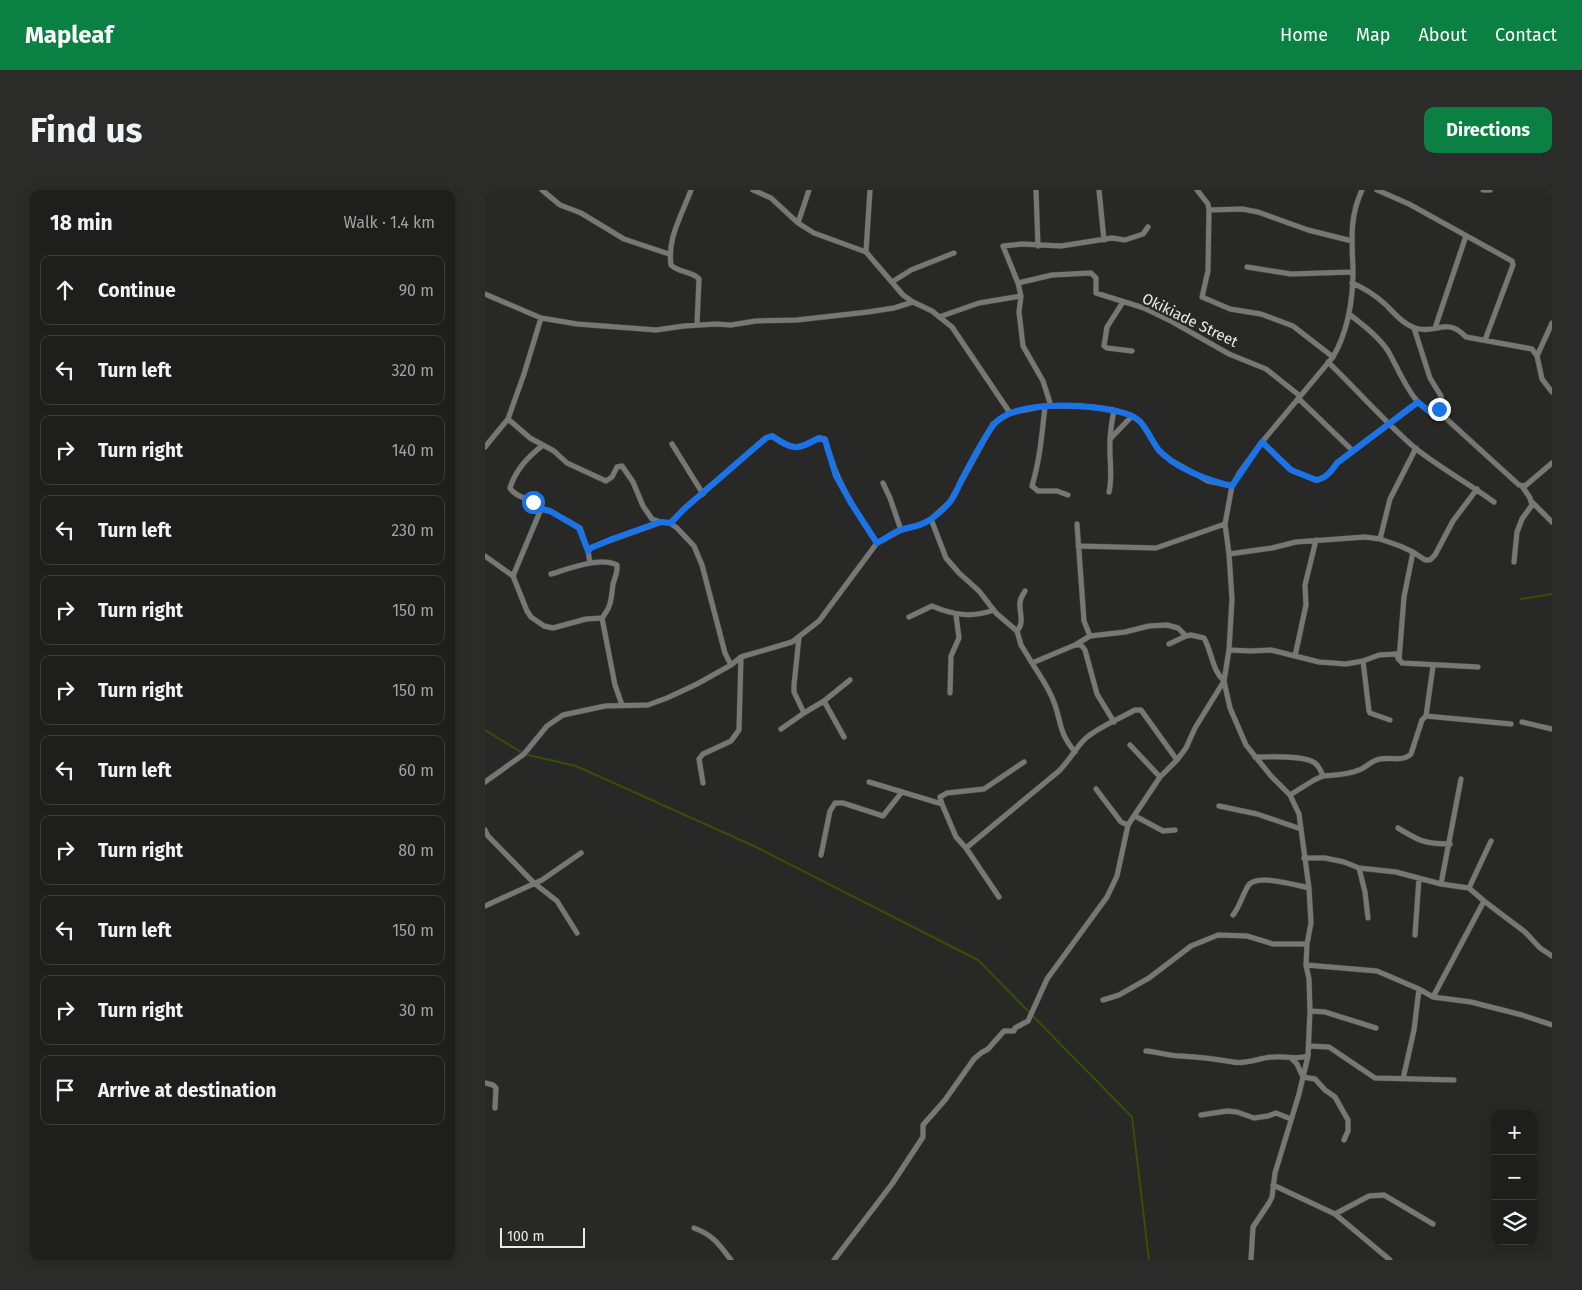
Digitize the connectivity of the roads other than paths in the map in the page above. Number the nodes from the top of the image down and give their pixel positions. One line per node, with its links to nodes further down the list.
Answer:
1 (542, 190): 22 (street)
2 (691, 190): 22 (street)
3 (753, 190): 14 (street)
4 (809, 190): 14 (street)
5 (870, 190): 20 (street)
6 (1036, 190): 19 (street)
7 (1099, 190): 17 (street)
8 (1197, 190): 13 (street)
9 (1362, 190): 18 (street)
10 (1377, 190): 16 (street)
11 (1483, 190): 12 (street)
12 (1490, 190)
13 (1209, 210): 18 (street); 42 (street)
14 (798, 223): 20 (street)
15 (1148, 227): 17 (street)
16 (1466, 236): 38 (street); 39 (street)
17 (1104, 240): 19 (street)
18 (1352, 241): 24 (street)
19 (1038, 246): 26 (street)
20 (866, 252): 25 (street)
21 (954, 253): 25 (street)
22 (669, 254): 36 (street)
23 (1247, 267): 24 (street)
24 (1353, 272): 27 (street)
25 (891, 282): 30 (street)
26 (1018, 283): 29 (street); 31 (street, Okikiade Street)
27 (1352, 284): 32 (street); 37 (street)
28 (485, 294): 34 (street)
29 (1021, 296): 33 (street); 48 (street)
30 (913, 302): 33 (street); 36 (street)
31 (1123, 302): 40 (street); 45 (street, Okikiade Street)
32 (1349, 314): 42 (street); 46 (street)
33 (939, 317): 50 (street)
34 (541, 318): 36 (street); 53 (street)
35 (1552, 323): 41 (street)
36 (697, 325)
37 (1414, 328): 38 (street); 51 (street)
38 (1435, 328): 39 (street)
39 (1485, 340): 41 (street)
40 (1132, 351)
41 (1537, 356): 44 (street)
42 (1333, 357): 43 (street)
43 (1327, 362): 45 (street); 54 (street)
44 (1552, 392)
45 (1299, 398): 56 (street); 61 (street, Okikiade Street)
46 (1418, 402): 51 (street); 54 (street)
47 (1045, 406): 48 (street); 50 (street); 69 (street)
48 (1051, 406): 49 (street)
49 (1114, 410): 52 (street); 55 (street)
50 (1010, 413): 73 (street)
51 (1440, 413): 65 (street)
52 (1132, 416): 55 (street); 64 (street)
53 (508, 420): 58 (street); 59 (street)
54 (1388, 424): 60 (street); 61 (street)
55 (1110, 440): 67 (street)
56 (1262, 442): 61 (street); 64 (street)
57 (672, 444): 68 (street)
58 (543, 445): 72 (street); 74 (street)
59 (485, 447)
60 (1416, 448): 66 (street); 81 (street)
61 (1353, 451)
62 (1552, 463): 65 (street)
63 (883, 483): 79 (street)
64 (1232, 486): 78 (street)
65 (1522, 486): 70 (street)
66 (1477, 489): 71 (street); 85 (street)
67 (1109, 492)
68 (703, 494): 76 (street); 82 (street)
69 (1068, 495)
70 (1531, 501): 75 (street); 88 (street)
71 (1494, 502)
72 (541, 509): 84 (street); 91 (street)
73 (931, 519): 79 (street); 93 (street)
74 (660, 522): 76 (street); 84 (street)
75 (1552, 522)
76 (671, 523): 109 (street)
77 (1077, 524): 83 (street)
78 (1225, 524): 83 (street); 86 (street)
79 (901, 530): 82 (street)
80 (1317, 540): 81 (street); 86 (street); 105 (street)
81 (1380, 540): 85 (street)
82 (877, 543): 98 (street)
83 (1078, 546): 99 (street)
84 (588, 551): 89 (street)
85 (1413, 552): 104 (street)
86 (1229, 554): 103 (street)
87 (485, 556): 91 (street)
88 (1514, 562)
89 (590, 563): 90 (street); 96 (street)
90 (551, 574)
91 (513, 576): 96 (street)
92 (1025, 591): 97 (street)
93 (993, 610): 94 (street); 97 (street)
94 (956, 615): 95 (street); 114 (street)
95 (909, 617)
96 (602, 618): 116 (street)
97 (1017, 631): 108 (street)
98 (799, 636): 106 (street); 117 (street)
99 (1090, 636): 100 (street); 102 (street)
100 (1186, 636): 101 (street); 113 (street)
101 (1169, 644)
102 (1075, 645): 108 (street); 120 (street)
103 (1229, 650): 105 (street); 113 (street)
104 (1396, 654): 107 (street); 110 (street)
105 (1295, 656): 107 (street)
106 (741, 657): 109 (street); 136 (street)
107 (1363, 661): 119 (street)
108 (1032, 663): 127 (street)
109 (731, 665): 116 (street)
110 (1433, 666): 111 (street); 118 (street)
111 (1478, 667)
112 (850, 680): 115 (street)
113 (1224, 681): 128 (street); 129 (street)
114 (950, 693)
115 (824, 701): 117 (street); 125 (street)
116 (622, 705): 134 (street)
117 (804, 713): 123 (street)
118 (1425, 716): 122 (street); 131 (street)
119 (1390, 720)
120 (1114, 722): 127 (street); 129 (street)
121 (1522, 722): 124 (street)
122 (1511, 724)
123 (781, 729)
124 (1552, 729)
125 (845, 737)
126 (1131, 745): 132 (street)
127 (1075, 752): 150 (street)
128 (1255, 757): 131 (street); 139 (street)
129 (1177, 760): 132 (street)
130 (1024, 762): 140 (street)
131 (1323, 776): 139 (street)
132 (1160, 778): 142 (street)
133 (1461, 779): 149 (street)
134 (485, 782)
135 (869, 782): 138 (street)
136 (703, 783)
137 (1096, 789): 143 (street)
138 (902, 792): 140 (street); 152 (street)
139 (1290, 796): 145 (street)
140 (942, 804): 150 (street)
141 (1219, 806): 145 (street)
142 (1135, 816): 143 (street); 147 (street)
143 (1128, 826): 193 (street)
144 (1398, 828): 149 (street)
145 (1301, 829): 153 (street)
146 (485, 830): 156 (street)
147 (1175, 830)
148 (1491, 841): 159 (street)
149 (1450, 844): 157 (street)
150 (966, 848): 160 (street)
151 (581, 853): 156 (street)
152 (821, 855)
153 (1305, 858): 154 (street); 158 (street)
154 (1359, 868): 155 (street); 164 (street)
155 (1419, 878): 157 (street); 166 (street)
156 (534, 883): 162 (street); 165 (street)
157 (1441, 884): 159 (street)
158 (1309, 888): 163 (street); 167 (street)
159 (1469, 888): 161 (street)
160 (999, 897)
161 (1484, 901): 168 (street); 171 (street)
162 (485, 906)
163 (1233, 915)
164 (1368, 918)
165 (577, 933)
166 (1415, 935)
167 (1307, 944): 169 (street); 172 (street)
168 (1552, 956)
169 (1306, 965): 170 (street); 173 (street)
170 (1419, 989): 171 (street); 181 (street)
171 (1433, 997): 174 (street)
172 (1103, 1000)
173 (1310, 1011): 175 (street); 176 (street)
174 (1552, 1025)
175 (1376, 1028)
176 (1309, 1046): 178 (street); 181 (street)
177 (1147, 1051): 179 (street)
178 (1308, 1056): 179 (street); 180 (street)
179 (1292, 1059): 180 (street)
180 (1303, 1077): 186 (street); 187 (street)
181 (1403, 1079): 182 (street)
182 (1455, 1080)
183 (485, 1083): 184 (street)
184 (495, 1108)
185 (1201, 1115): 186 (street)
186 (1291, 1119): 188 (street)
187 (1344, 1140)
188 (1273, 1185): 189 (street); 194 (street)
189 (1335, 1214): 190 (street); 195 (street)
190 (1433, 1224)
191 (694, 1228): 192 (street)
192 (731, 1260)
193 (834, 1260)
194 (1251, 1260)
195 (1390, 1260)

